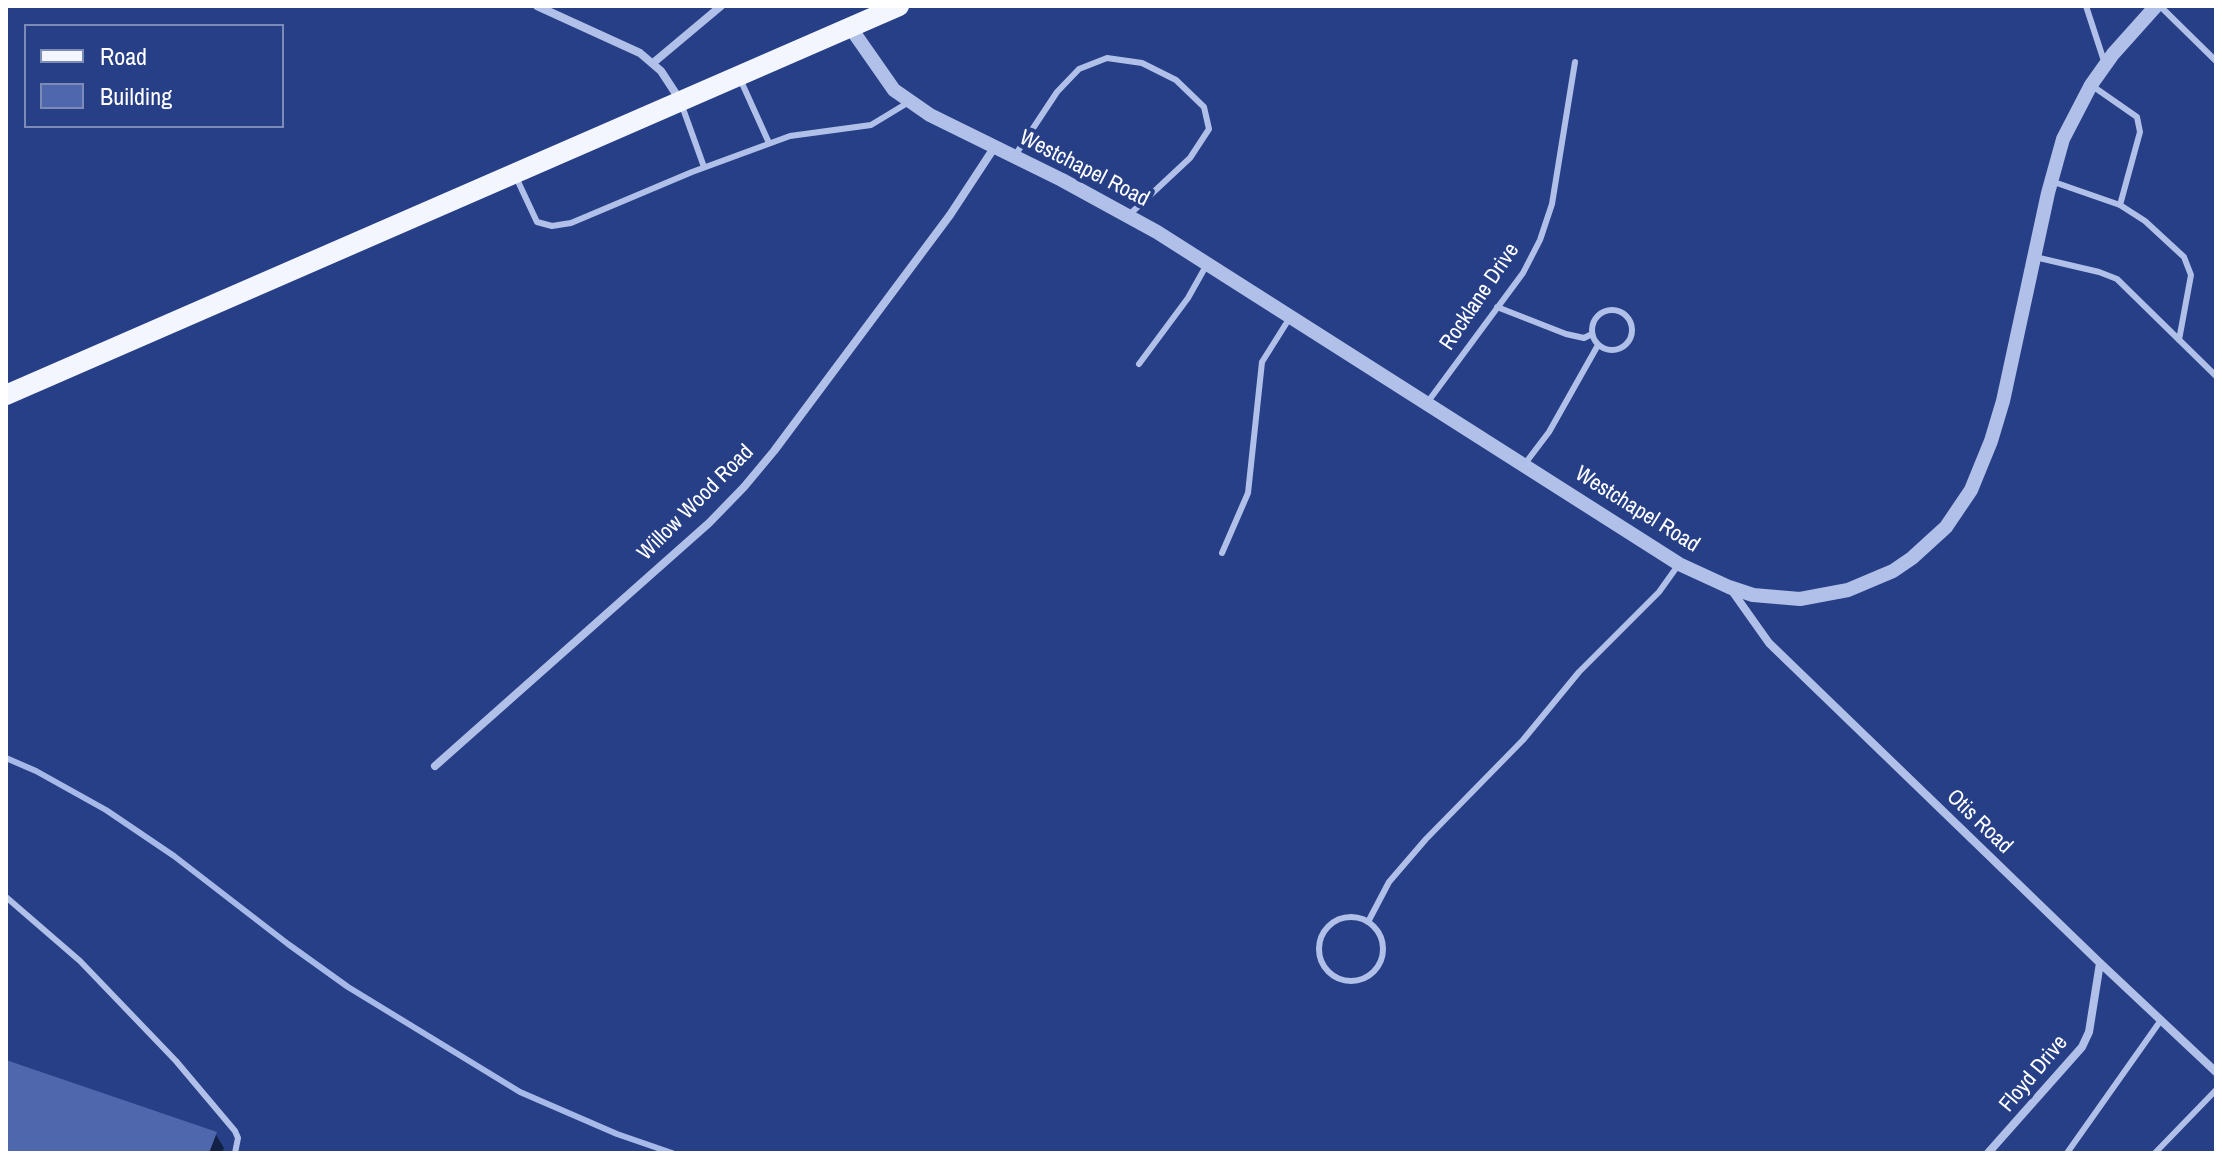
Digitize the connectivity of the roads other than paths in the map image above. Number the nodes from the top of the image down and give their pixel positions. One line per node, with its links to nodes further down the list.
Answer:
1 (537, 6): 9 (street)
2 (721, 6): 9 (street)
3 (899, 6): 6 (main road)
4 (2086, 6): 10 (lane)
5 (2158, 6): 7 (lane); 10 (street, Westchapel Road)
6 (850, 27): 11 (main road); 14 (street, Westchapel Road)
7 (2216, 61)
8 (1575, 62): 25 (lane, Rocklane Drive)
9 (653, 63): 13 (street)
10 (2105, 64): 12 (street, Westchapel Road)
11 (739, 76): 13 (main road); 15 (lane)
12 (2091, 85): 20 (street, Westchapel Road); 21 (lane)
13 (681, 101): 18 (lane); 19 (main road)
14 (909, 102): 15 (lane); 16 (street, Westchapel Road)
15 (769, 143): 18 (lane)
16 (994, 148): 17 (street, Westchapel Road); 38 (street, Willow Wood Road)
17 (1014, 157): 22 (street, Westchapel Road); 22 (lane)
18 (704, 167): 19 (lane)
19 (514, 173): 32 (main road)
20 (2051, 181): 21 (lane); 23 (street, Westchapel Road)
21 (2120, 205): 28 (lane)
22 (1128, 215): 24 (street, Westchapel Road)
23 (2035, 257): 28 (lane); 37 (street, Westchapel Road)
24 (1208, 263): 26 (street, Westchapel Road); 30 (lane)
25 (1497, 307): 27 (lane); 33 (lane, Rocklane Drive)
26 (1291, 316): 33 (street, Westchapel Road); 35 (lane)
27 (1592, 334): 29 (lane); 29 (lane)
28 (2179, 340): 31 (lane)
29 (1598, 345): 34 (lane)
30 (1139, 364)
31 (2216, 376)
32 (6, 395)
33 (1427, 403): 34 (street, Westchapel Road)
34 (1524, 465): 36 (street, Westchapel Road)
35 (1222, 553)
36 (1679, 564): 37 (street, Westchapel Road); 40 (lane)
37 (1729, 587): 41 (street, Otis Road)
38 (435, 766)
39 (6, 897): 45 (lane)
40 (1368, 922): 40 (lane)
41 (2100, 963): 42 (street, Otis Road); 46 (street, Floyd Drive)
42 (2161, 1020): 43 (street, Otis Road); 47 (lane)
43 (2216, 1072)
44 (2216, 1090): 48 (lane)
45 (235, 1153)
46 (1988, 1153)
47 (2067, 1153)
48 (2155, 1153)

